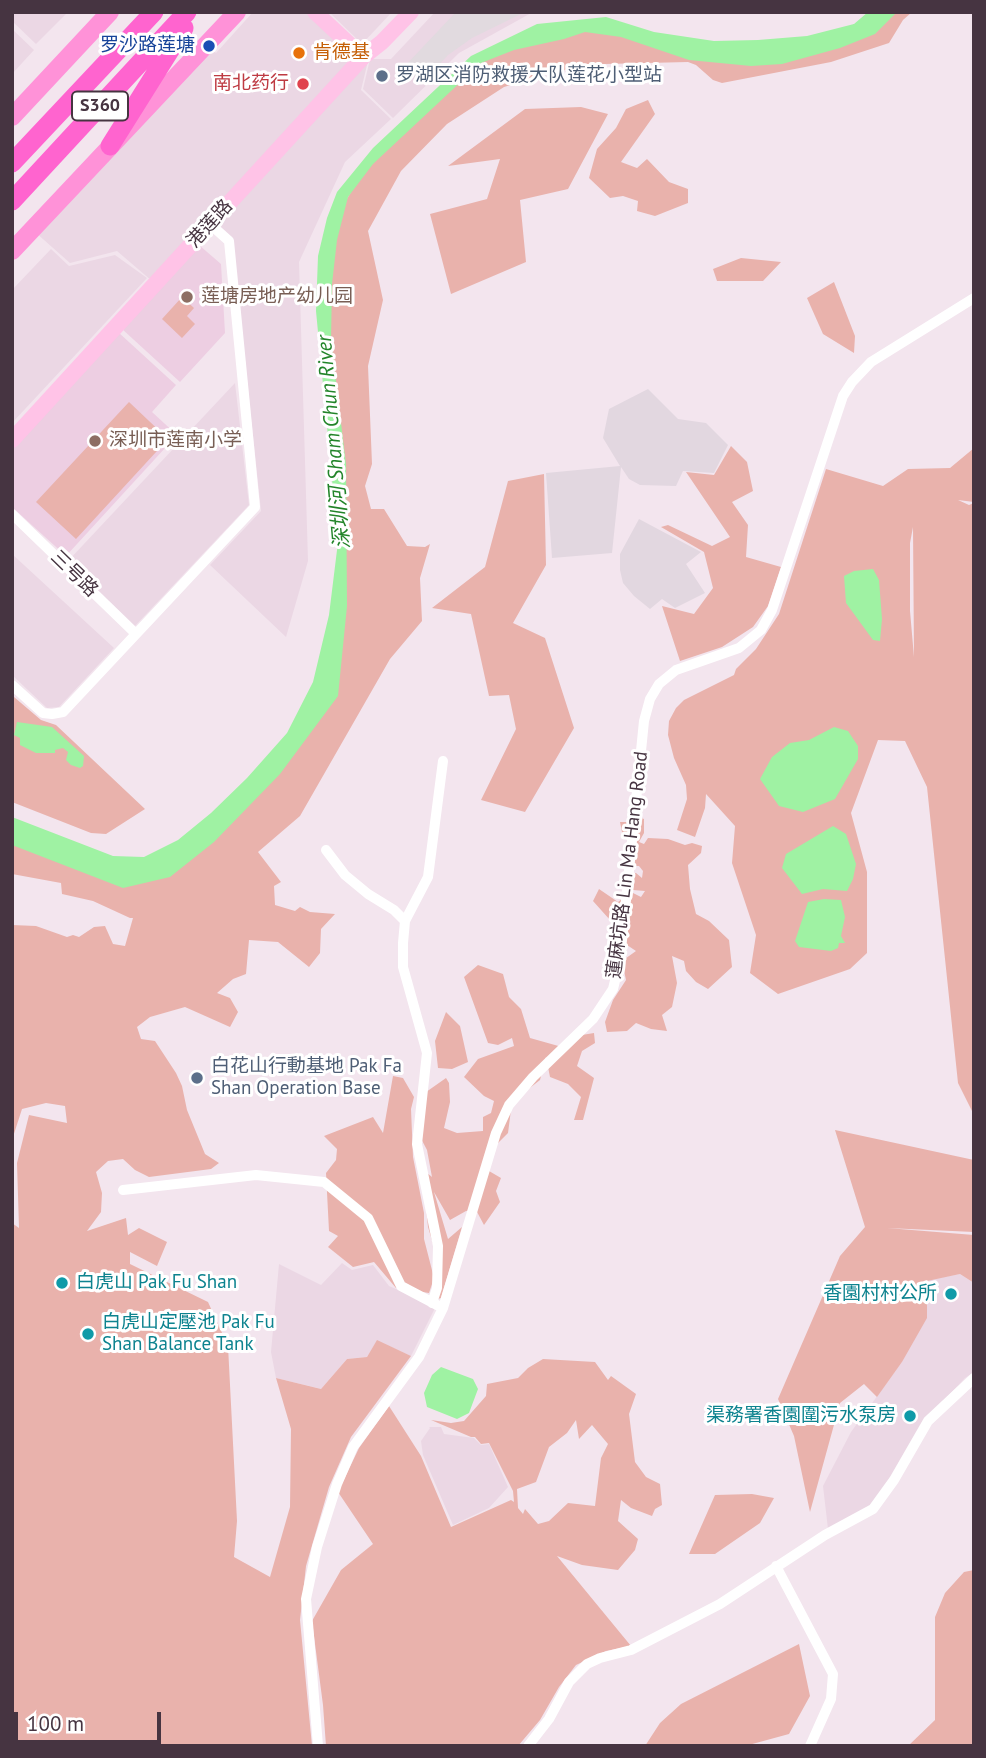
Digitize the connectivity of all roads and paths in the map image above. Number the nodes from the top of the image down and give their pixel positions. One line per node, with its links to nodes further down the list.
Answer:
1 (110, 12): 10 (main road)
2 (154, 12): 12 (highway, S360)
3 (187, 12): 14 (highway, S360)
4 (195, 12): 11 (highway)
5 (237, 12): 11 (main road)
6 (315, 12): 9 (street)
7 (416, 12): 8 (street)
8 (406, 16): 9 (street, 港莲路)
9 (363, 57): 15 (street, 港莲路)
10 (12, 117)
11 (110, 146): 16 (main road)
12 (20, 153): 13 (highway, S360)
13 (12, 163)
14 (12, 201)
15 (210, 224): 18 (street, 港莲路); 20 (street)
16 (12, 251)
17 (974, 298): 26 (street, 蓮麻坑路 Lin Ma Hang Road)
18 (12, 440)
19 (12, 514): 20 (street, 三号路)
20 (136, 634): 21 (street)
21 (12, 685)
22 (443, 761): 24 (street)
23 (326, 850): 24 (street)
24 (405, 921): 26 (street)
25 (123, 1190): 26 (street)
26 (438, 1305): 29 (street, 蓮麻坑路 Lin Ma Hang Road)
27 (974, 1378): 28 (street)
28 (776, 1566): 30 (street); 31 (street)
29 (318, 1746)
30 (528, 1746)
31 (810, 1746)

